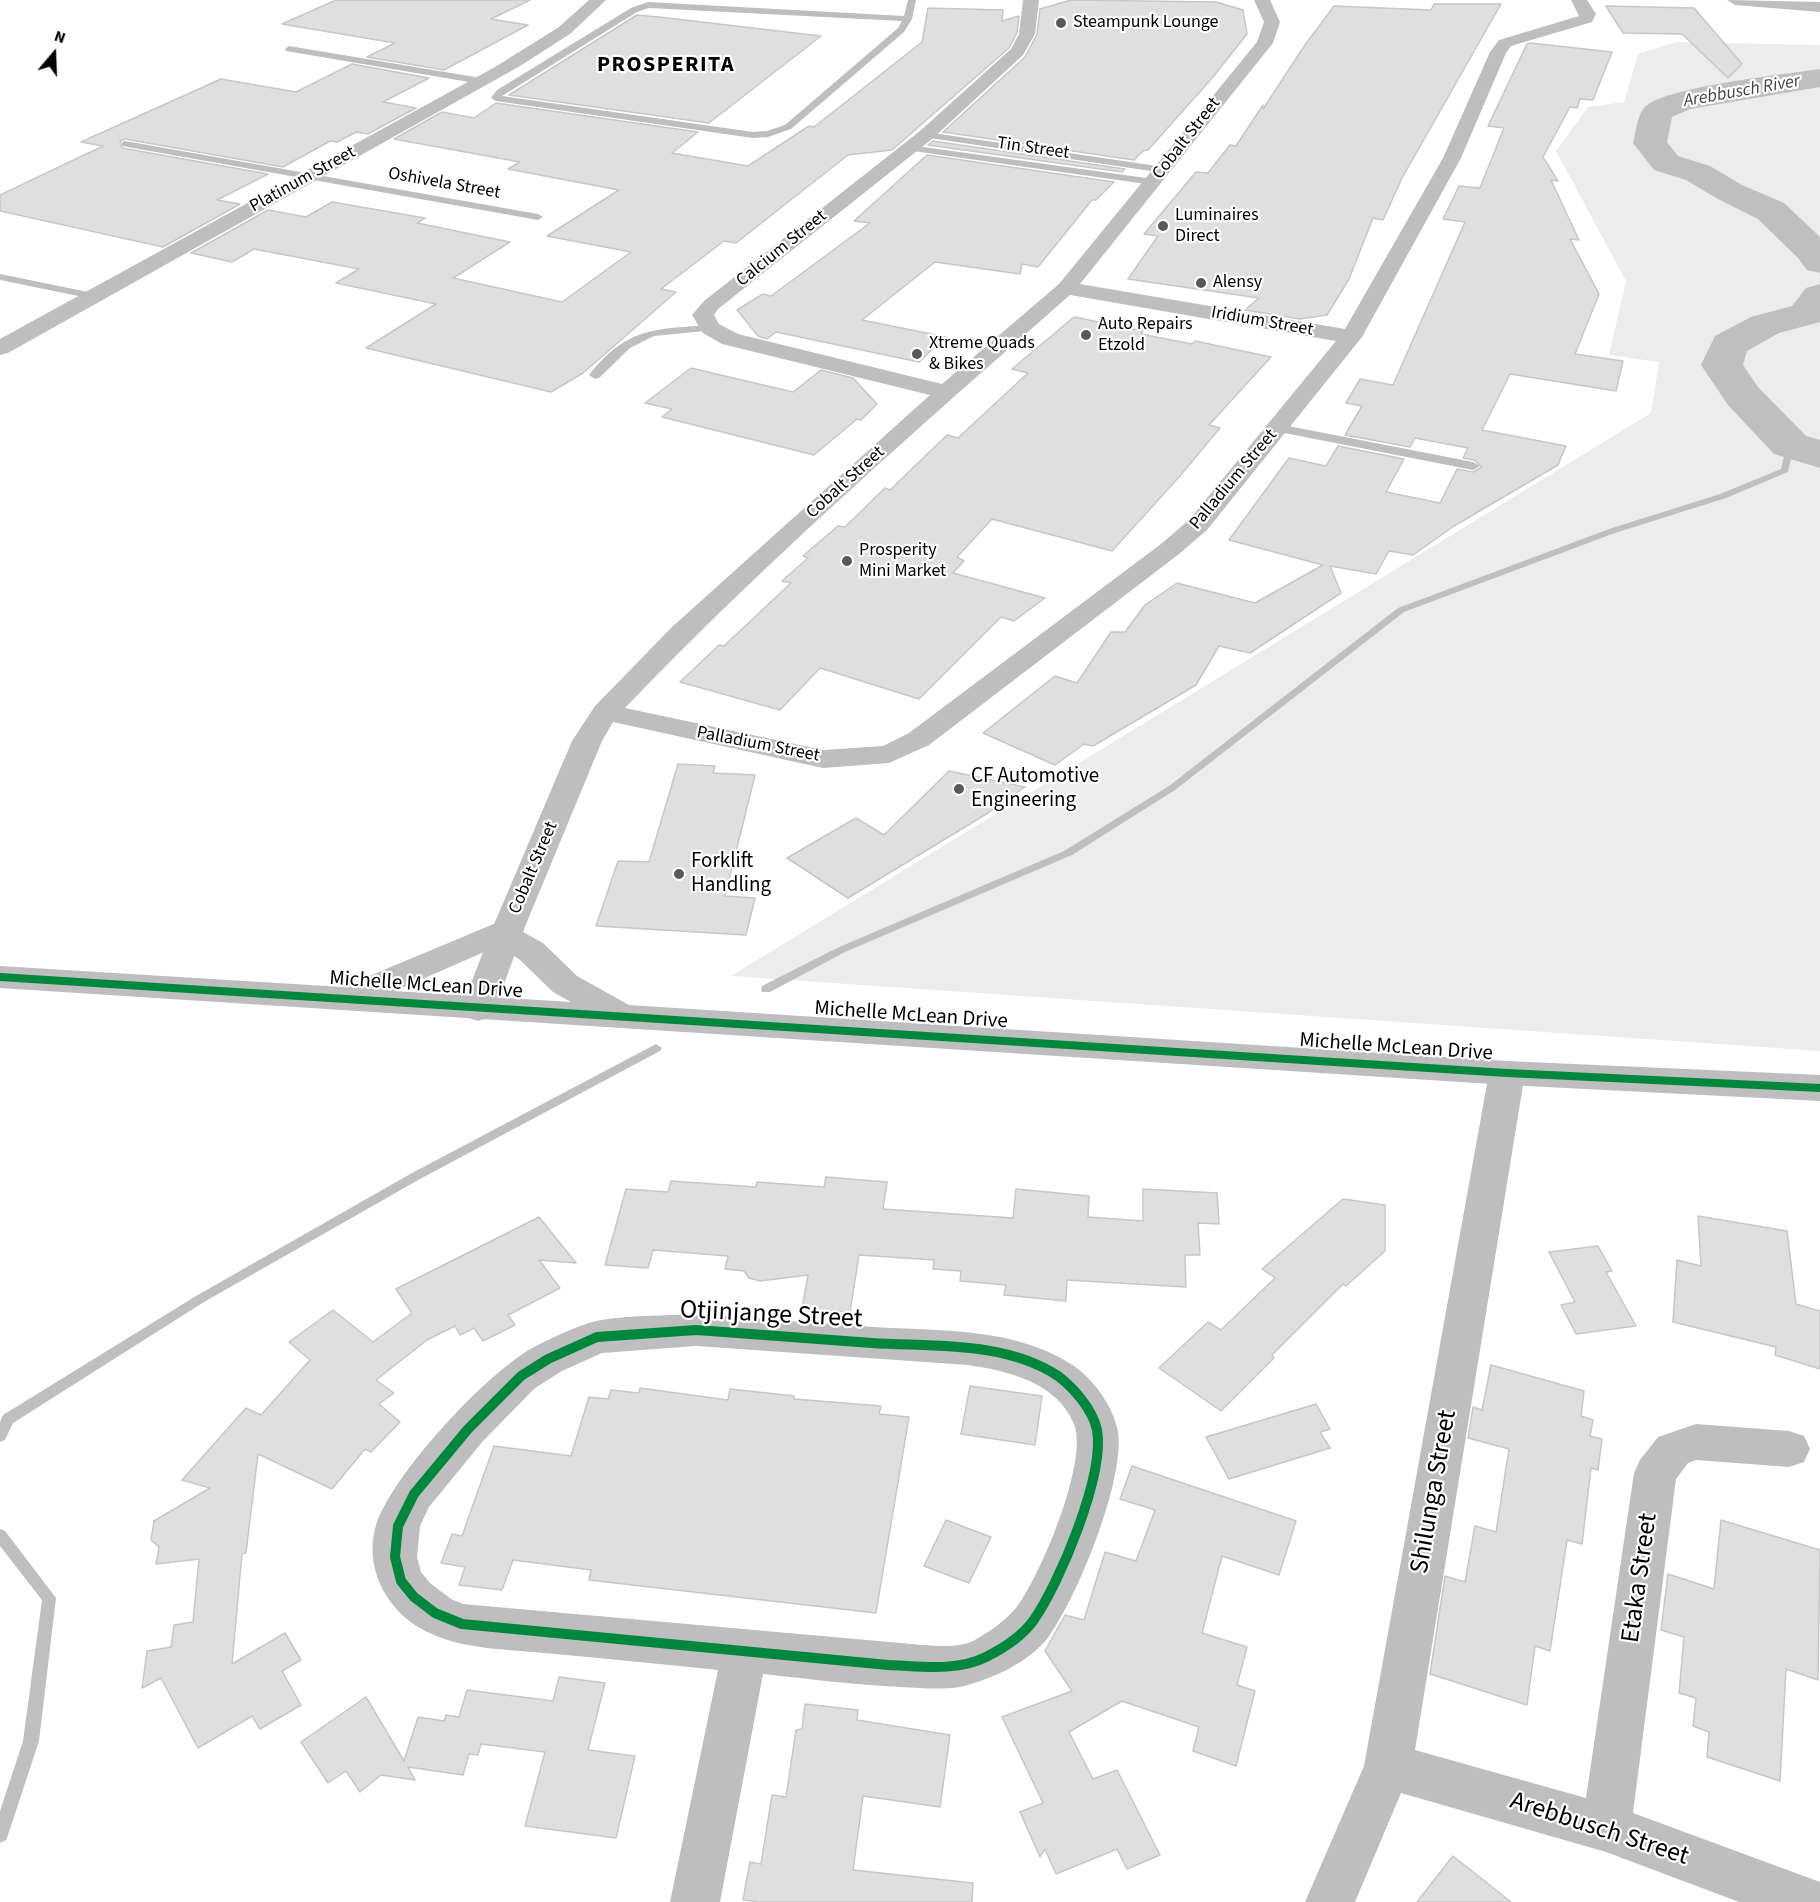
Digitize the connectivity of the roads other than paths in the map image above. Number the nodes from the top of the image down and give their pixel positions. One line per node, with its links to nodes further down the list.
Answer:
1 (598, 0): 11 (street, Platinum Street)
2 (912, 0): 9 (lane)
3 (1031, 0): 12 (street, Calcium Street)
4 (1262, 0): 16 (street, Cobalt Street)
5 (1579, 0): 22 (street, Palladium Street)
6 (1735, 0): 7 (street)
7 (1778, 2): 8 (street)
8 (1820, 7)
9 (908, 19): 9 (lane)
10 (289, 49): 11 (lane)
11 (481, 81): 15 (street, Platinum Street)
12 (926, 135): 14 (street, Calcium Street); 16 (lane, Tin Street)
13 (125, 144): 15 (lane, Oshivela Street)
14 (909, 148): 16 (lane, Tin Street); 21 (street, Calcium Street)
15 (309, 176): 17 (lane, Oshivela Street); 20 (street, Platinum Street)
16 (1159, 176): 19 (street, Cobalt Street)
17 (538, 218)
18 (0, 277): 20 (lane)
19 (1066, 288): 22 (street, Iridium Street); 25 (street, Cobalt Street)
20 (93, 296): 23 (street, Platinum Street)
21 (711, 328): 24 (lane); 25 (street)
22 (1351, 338): 26 (street, Palladium Street)
23 (0, 348)
24 (595, 375)
25 (946, 392): 28 (street, Cobalt Street)
26 (1278, 428): 27 (lane); 28 (street, Palladium Street)
27 (1473, 466)
28 (605, 711): 29 (street, Cobalt Street)
29 (507, 933): 31 (street); 32 (street, Cobalt Street); 33 (street)
30 (0, 977): 31 (street, Michelle McLean Drive)
31 (348, 998): 32 (street, Michelle McLean Drive)
32 (478, 1009): 33 (street, Michelle McLean Drive)
33 (626, 1017): 34 (street, Michelle McLean Drive)
34 (1508, 1073): 35 (street, Michelle McLean Drive); 38 (street, Shilunga Street)
35 (1820, 1088)
36 (1788, 1449): 39 (street, Etaka Street)
37 (744, 1653): 37 (street, Otjinjange Street); 40 (street)
38 (1388, 1766): 39 (street, Arebbusch Street); 41 (street, Shilunga Street)
39 (1606, 1828): 42 (street, Arebbusch Street)
40 (695, 1902)
41 (1330, 1902)
42 (1807, 1902)

